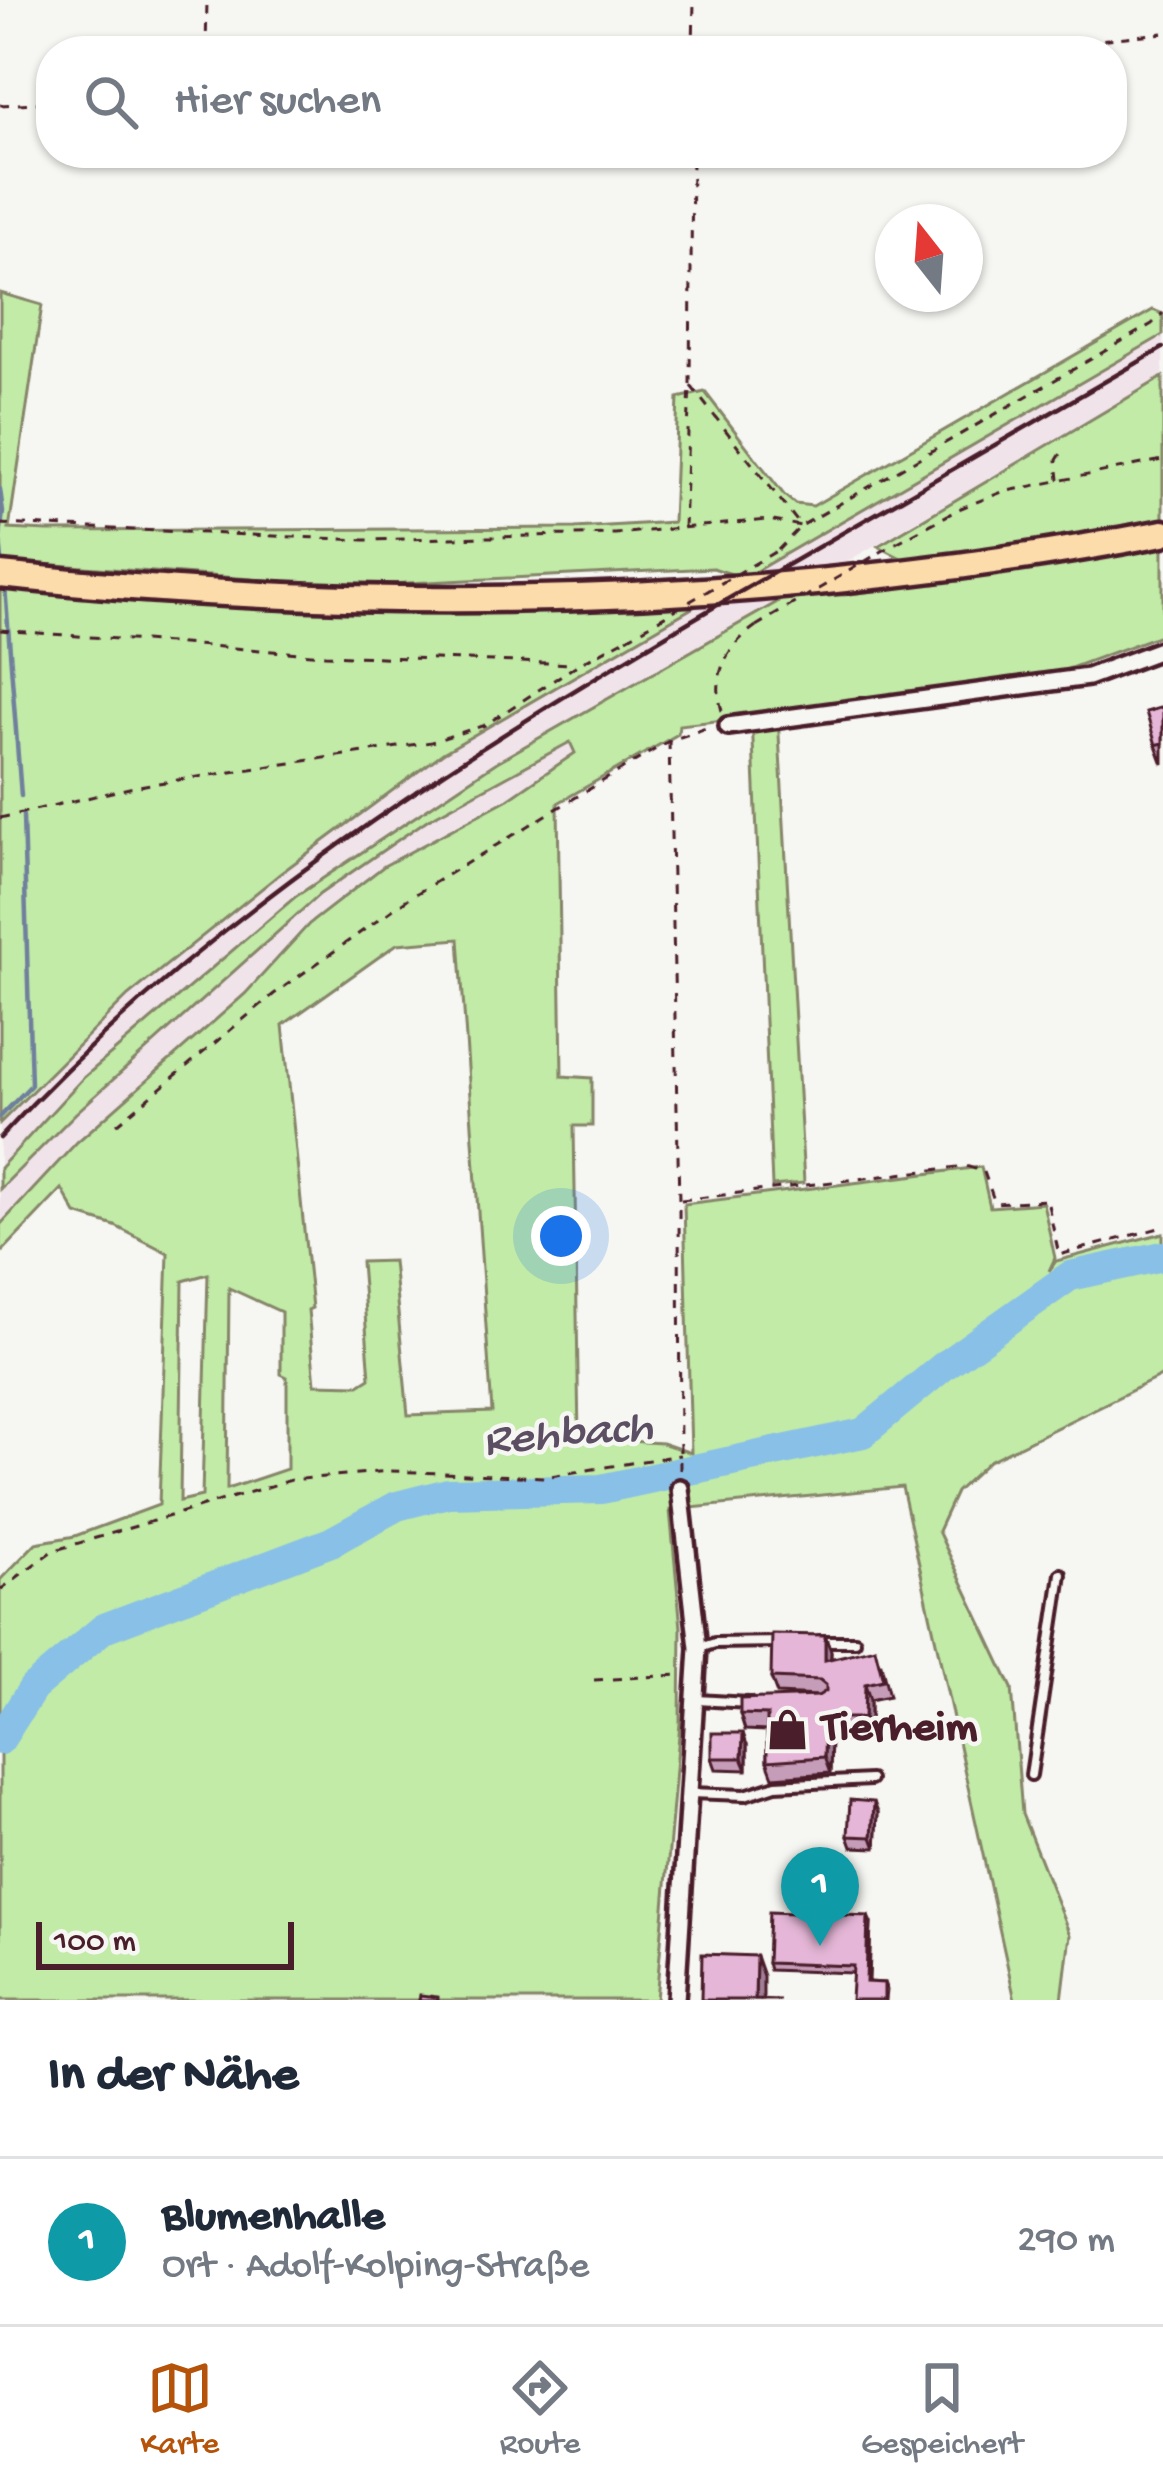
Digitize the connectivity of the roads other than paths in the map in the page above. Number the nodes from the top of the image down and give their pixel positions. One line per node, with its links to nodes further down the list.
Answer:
1 (1163, 533): 2 (main road)
2 (0, 575)
3 (1163, 649): 4 (street)
4 (728, 725)
5 (680, 1488): 10 (street)
6 (1061, 1574): 13 (lane)
7 (855, 1641): 9 (lane)
8 (785, 1642): 10 (lane)
9 (808, 1642)
10 (698, 1648): 11 (street)
11 (697, 1700): 12 (lane); 15 (street)
12 (760, 1703)
13 (1031, 1775)
14 (870, 1780): 15 (lane)
15 (689, 1792): 16 (street)
16 (676, 2000)

